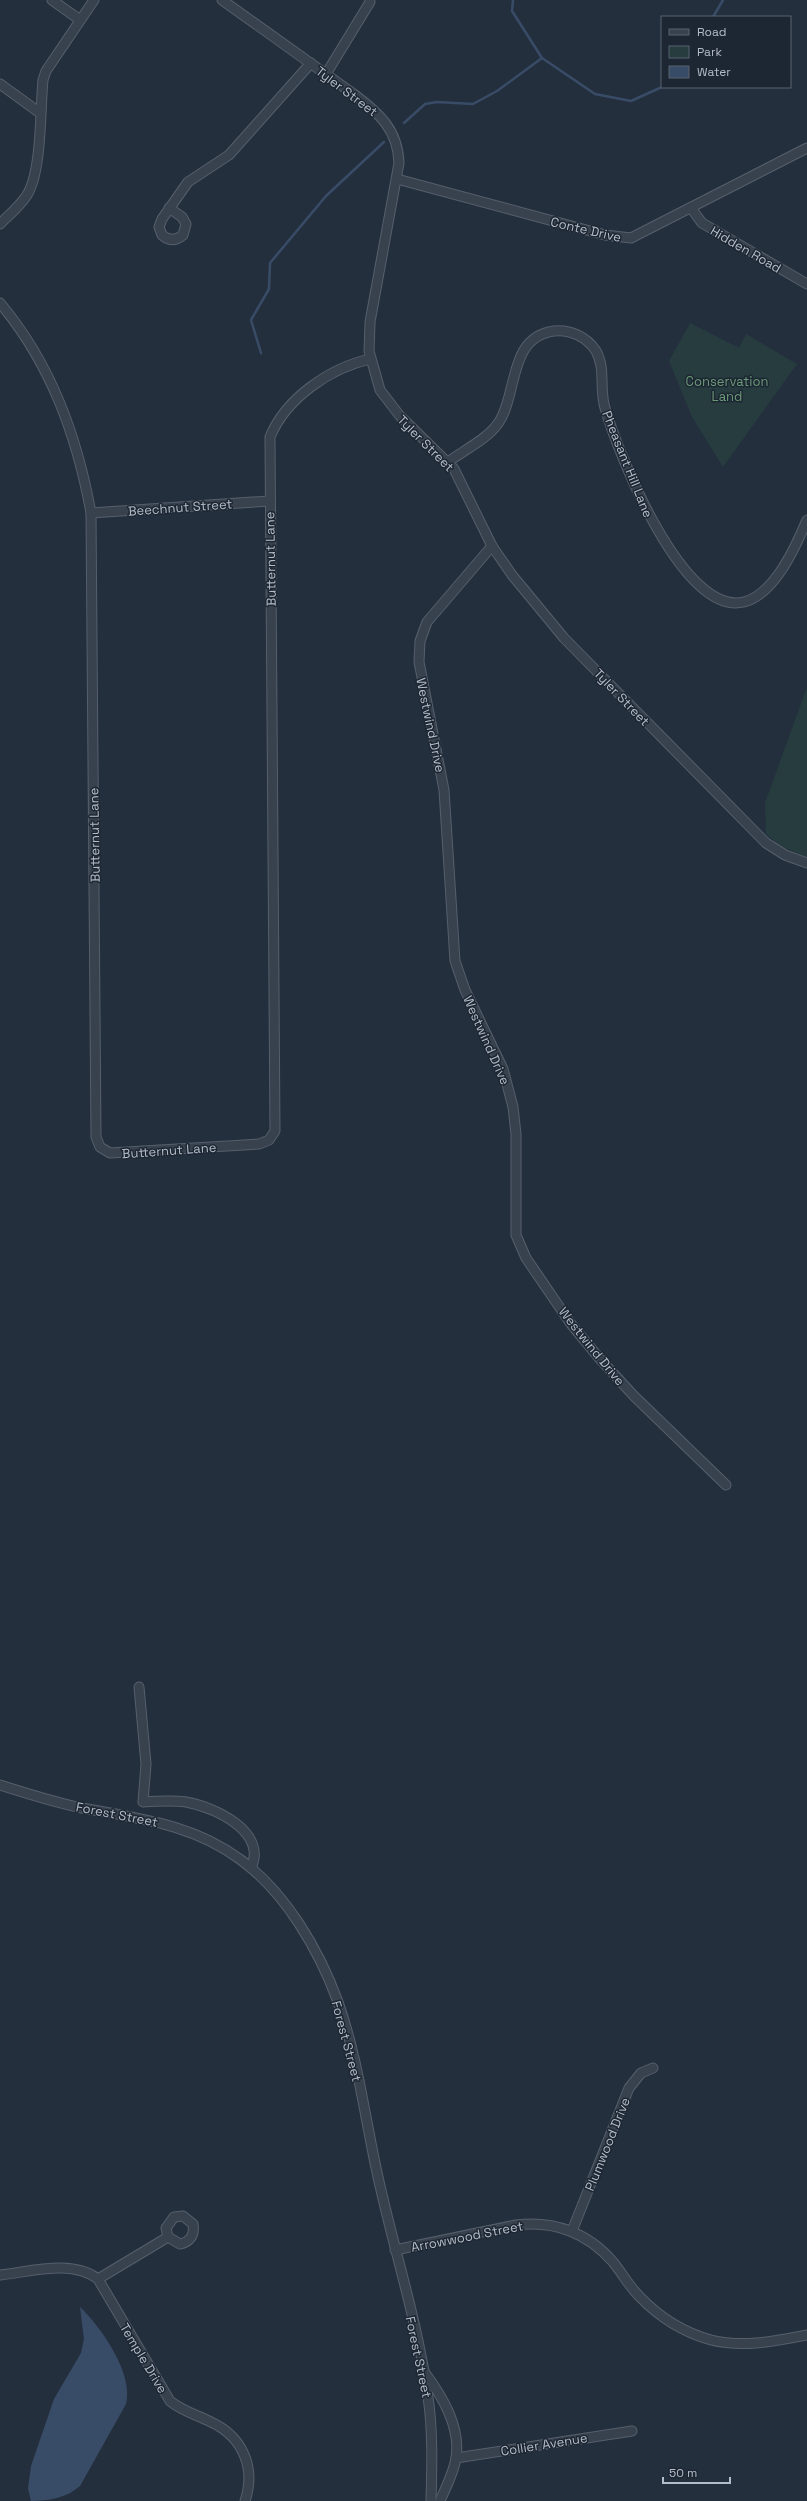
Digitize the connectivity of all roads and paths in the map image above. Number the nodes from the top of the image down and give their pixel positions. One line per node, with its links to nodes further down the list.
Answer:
1 (52, 0): 5 (street)
2 (94, 0): 5 (street)
3 (225, 1): 6 (street, Tyler Street)
4 (370, 2): 7 (street)
5 (80, 20): 9 (street)
6 (311, 63): 7 (street, Tyler Street); 12 (street)
7 (326, 74): 11 (street, Tyler Street)
8 (0, 84): 9 (street)
9 (40, 113): 14 (street)
10 (807, 148): 13 (street, Conte Drive)
11 (397, 179): 13 (street, Conte Drive); 17 (street, Tyler Street)
12 (169, 208)
13 (691, 208): 15 (street, Hidden Road)
14 (0, 224)
15 (807, 284)
16 (0, 303): 20 (street, Butternut Lane)
17 (370, 359): 18 (street, Tyler Street); 19 (street, Butternut Lane)
18 (448, 462): 21 (street, Pheasant Hill Lane); 22 (street, Tyler Street)
19 (269, 501): 20 (street, Beechnut Street); 20 (street, Butternut Lane)
20 (91, 513)
21 (807, 520)
22 (492, 546): 23 (street, Tyler Street); 24 (street, Westwind Drive)
23 (807, 863)
24 (726, 1485)
25 (140, 1687): 27 (street)
26 (0, 1785): 28 (street, Forest Street)
27 (143, 1802): 28 (street); 29 (street)
28 (142, 1818): 29 (street, Forest Street)
29 (251, 1868): 33 (street, Forest Street)
30 (653, 2068): 31 (street, Plumwood Drive)
31 (572, 2230): 33 (street, Arrowwood Street); 36 (street, Arrowwood Street)
32 (168, 2237): 35 (street)
33 (395, 2250): 37 (street, Forest Street)
34 (0, 2275): 35 (street)
35 (98, 2279): 40 (street, Temple Drive)
36 (807, 2335)
37 (422, 2370): 39 (street); 41 (street, Forest Street)
38 (632, 2430): 39 (street, Collier Avenue)
39 (456, 2458): 42 (street)
40 (245, 2501)
41 (431, 2501)
42 (440, 2501)

